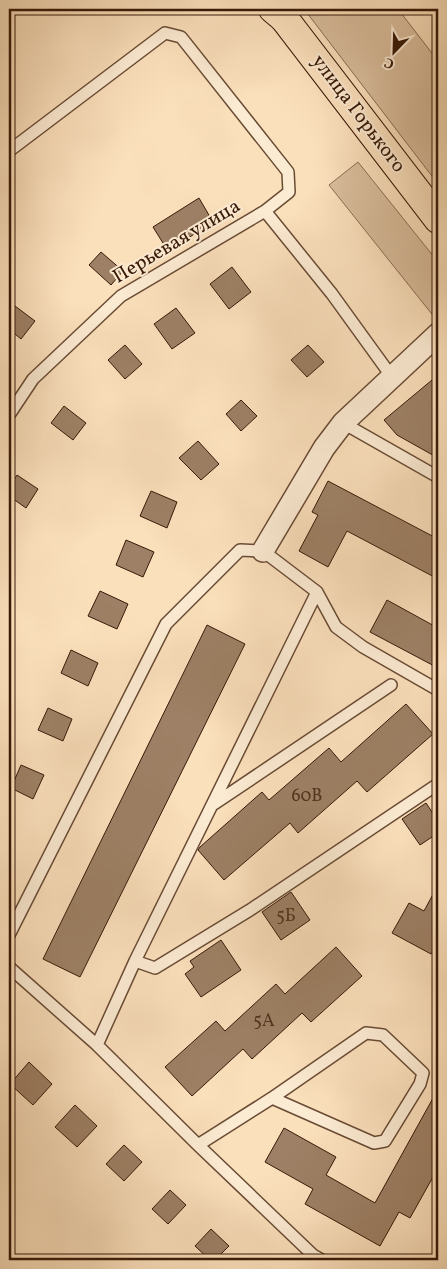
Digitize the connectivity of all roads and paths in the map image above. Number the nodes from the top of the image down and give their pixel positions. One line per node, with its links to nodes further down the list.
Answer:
1 (278, 12): 4 (main road, улица Горького)
2 (9, 151): 3 (lane)
3 (265, 211): 6 (lane, Перьевая улица); 7 (lane, Перьевая улица)
4 (438, 219)
5 (438, 334): 6 (street)
6 (392, 377): 8 (street)
7 (9, 415)
8 (343, 423): 9 (lane); 10 (street)
9 (438, 477)
10 (263, 551): 11 (lane); 16 (lane)
11 (317, 592): 13 (lane); 15 (lane)
12 (391, 685): 15 (lane)
13 (438, 690)
14 (438, 784): 17 (lane)
15 (212, 806): 17 (lane)
16 (9, 935)
17 (135, 961): 19 (lane)
18 (9, 966): 19 (lane)
19 (97, 1045): 21 (lane)
20 (272, 1098): 20 (lane); 21 (lane)
21 (198, 1144): 22 (lane)
22 (322, 1260)

